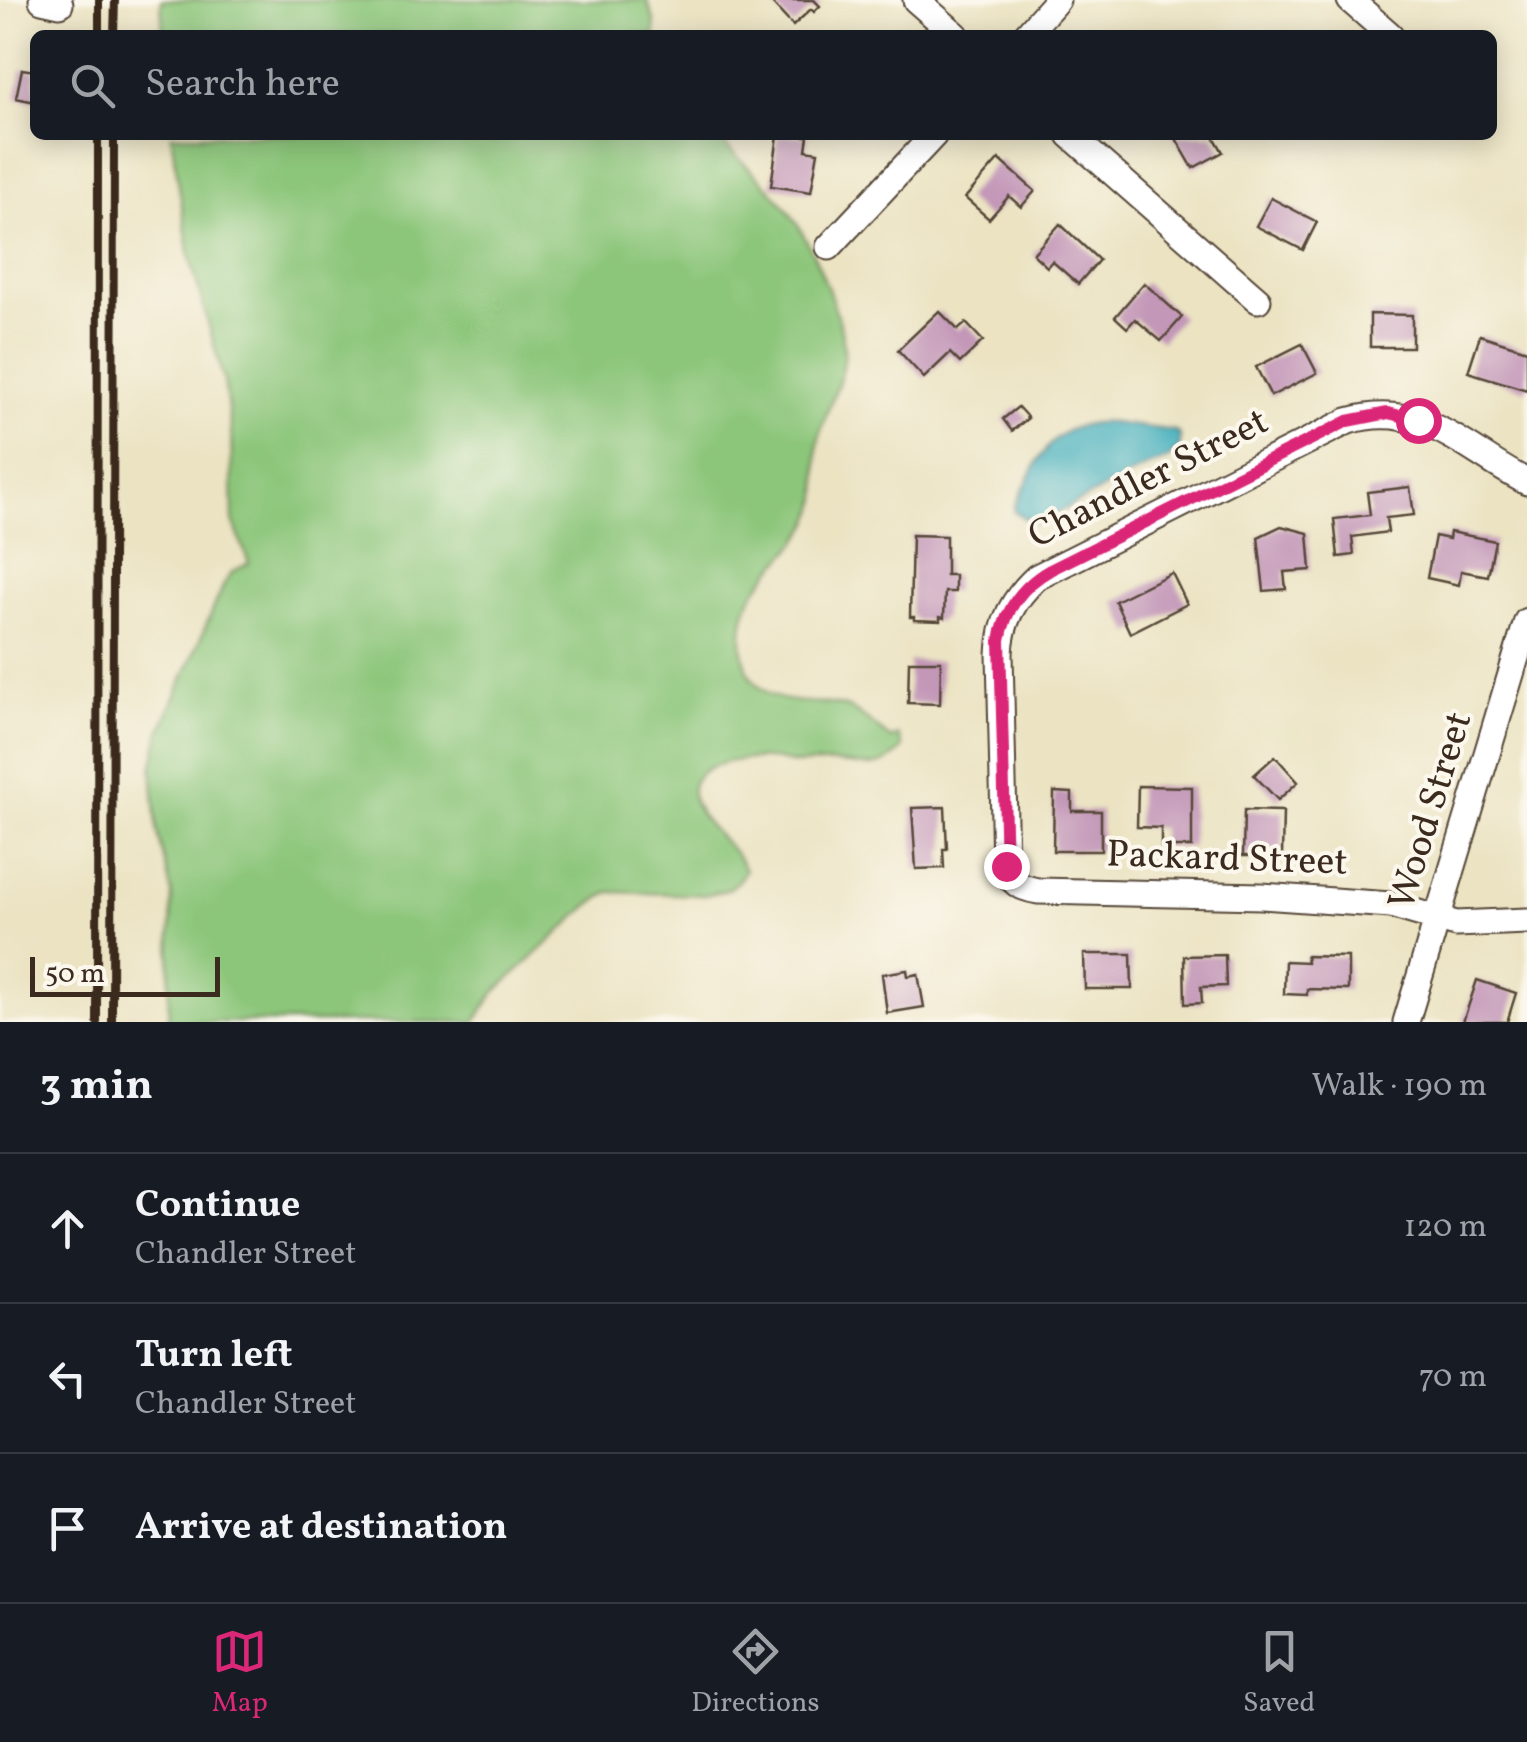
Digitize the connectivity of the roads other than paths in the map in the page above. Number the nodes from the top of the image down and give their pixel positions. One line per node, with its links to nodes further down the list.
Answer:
1 (916, 0): 4 (street)
2 (1057, 0): 5 (street)
3 (1350, 0): 6 (street)
4 (950, 30)
5 (1030, 30)
6 (1384, 30)
7 (929, 140): 9 (street)
8 (1076, 140): 10 (street)
9 (829, 247)
10 (1258, 300)
11 (1527, 482): 13 (street, Chandler Street)
12 (1527, 621): 14 (street, Wood Street)
13 (1012, 880): 14 (street, Packard Street)
14 (1439, 919): 15 (street, Packard Street); 16 (street, Wood Street)
15 (1527, 922)
16 (1406, 1022)

